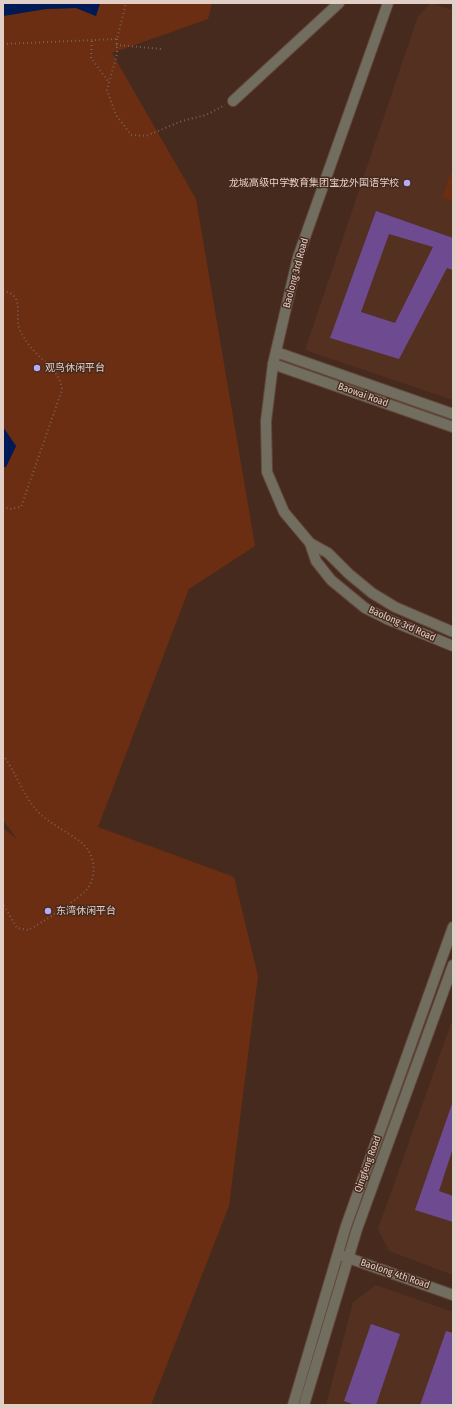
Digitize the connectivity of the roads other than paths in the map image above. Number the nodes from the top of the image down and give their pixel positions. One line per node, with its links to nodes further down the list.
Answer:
1 (339, 3): 3 (street)
2 (388, 3): 4 (street, Baolong 3rd Road)
3 (233, 101)
4 (276, 352): 5 (street, Baolong 3rd Road); 6 (street, Baowai Road)
5 (273, 364): 7 (street, Baowai Road); 8 (street, Baolong 3rd Road)
6 (453, 414)
7 (453, 426)
8 (310, 543): 9 (street, Baolong 3rd Road); 10 (street, Baolong 3rd Road)
9 (453, 632)
10 (453, 646)
11 (453, 927): 13 (street, Qingfeng Road)
12 (453, 965): 14 (street, Qingfeng Road)
13 (337, 1254): 14 (street, Baolong 4th Road); 16 (street, Qingfeng Road)
14 (348, 1258): 15 (street, Baolong 4th Road); 17 (street, Qingfeng Road)
15 (453, 1294)
16 (293, 1405)
17 (304, 1405)

